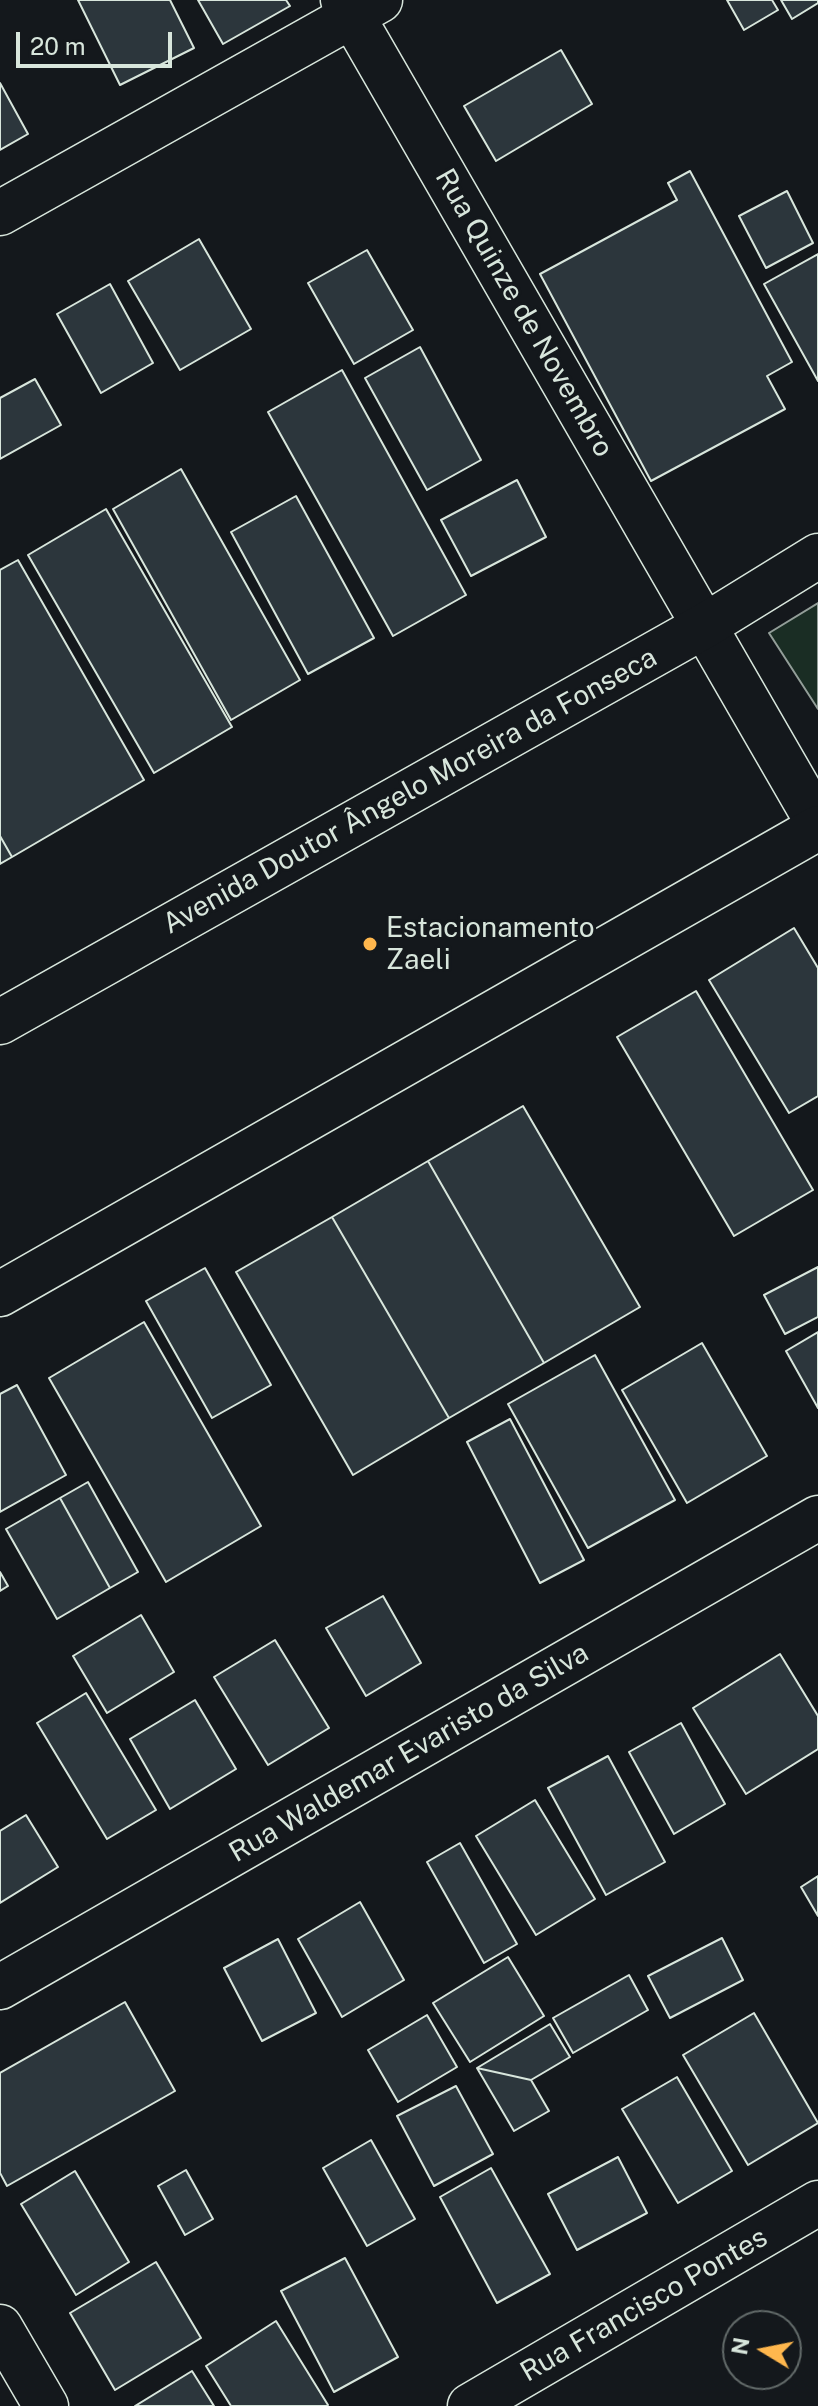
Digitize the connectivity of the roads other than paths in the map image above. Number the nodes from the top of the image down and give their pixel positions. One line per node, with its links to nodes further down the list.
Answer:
1 (358, 5): 2 (street); 4 (street, Rua Quinze de Novembro)
2 (0, 213)
3 (818, 556): 4 (street, Avenida Doutor Ângelo Moreira da Fonseca)
4 (706, 625): 5 (street, Rua Quinze de Novembro); 6 (street, Avenida Doutor Ângelo Moreira da Fonseca)
5 (818, 826): 7 (street)
6 (0, 1022)
7 (0, 1294)
8 (818, 1518): 9 (street, Rua Waldemar Evaristo da Silva)
9 (0, 1987)
10 (818, 2203): 13 (street, Rua Francisco Pontes)
11 (0, 2327): 12 (street)
12 (46, 2406)
13 (470, 2406)

